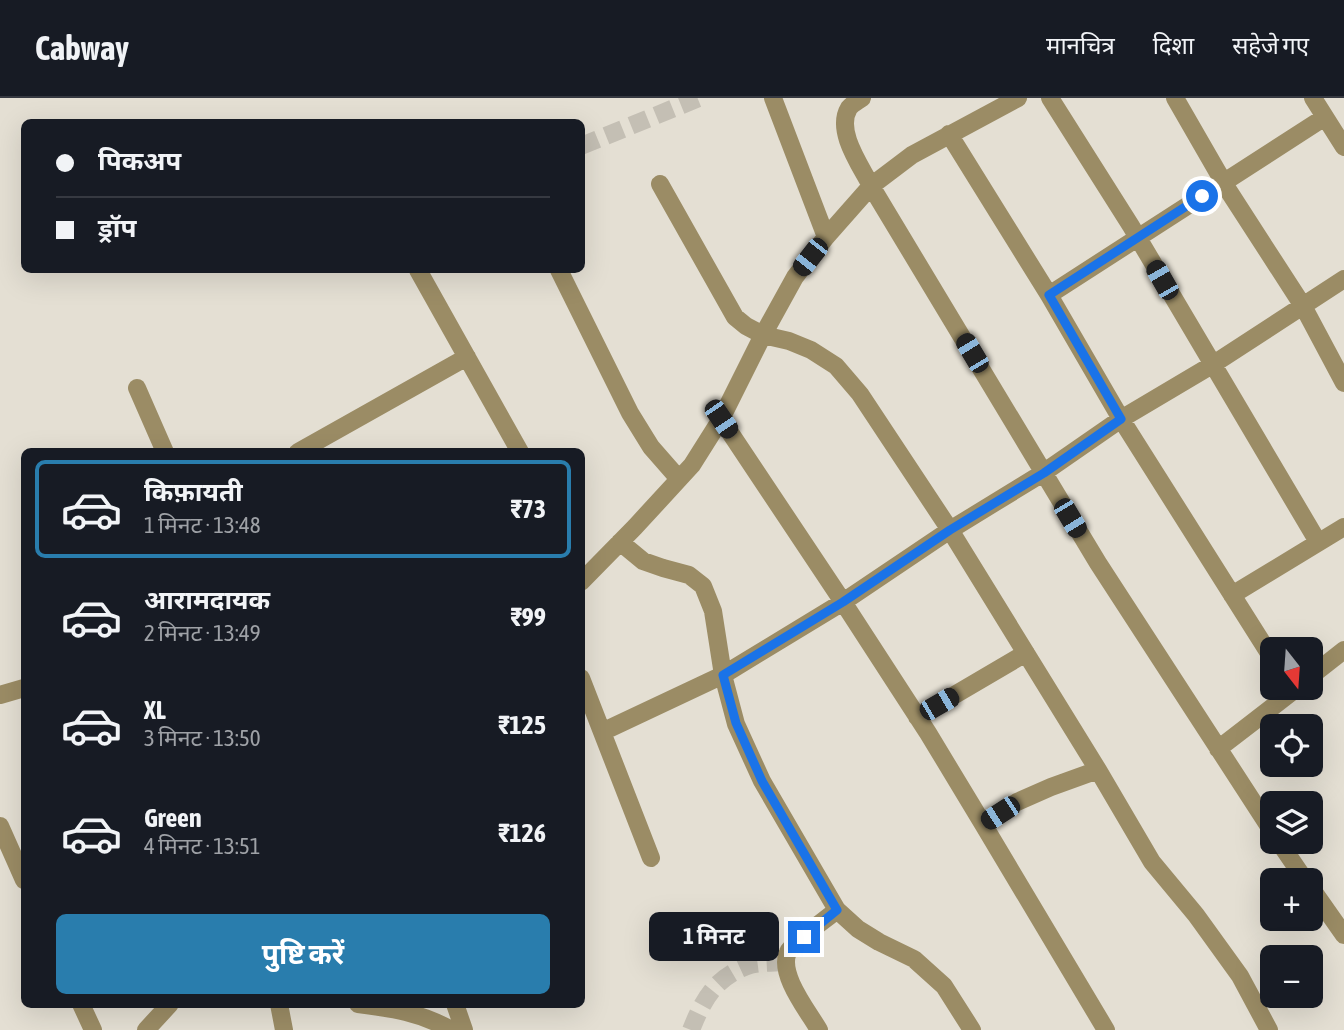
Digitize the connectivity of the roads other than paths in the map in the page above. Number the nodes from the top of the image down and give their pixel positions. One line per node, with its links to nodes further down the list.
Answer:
1 (773, 98): 13 (street)
2 (862, 98): 12 (street)
3 (1018, 98): 8 (street)
4 (1051, 98): 14 (street)
5 (1175, 98): 10 (street)
6 (1313, 98): 7 (street)
7 (1325, 117): 9 (street); 10 (street)
8 (949, 134): 12 (street); 18 (street)
9 (1344, 147)
10 (1224, 182): 14 (street); 19 (street)
11 (660, 184): 20 (street)
12 (871, 186): 13 (street); 30 (street)
13 (826, 237): 20 (street)
14 (1137, 237): 18 (street); 22 (street)
15 (420, 273): 21 (street)
16 (560, 273): 31 (street)
17 (1344, 279): 19 (street)
18 (1049, 295): 26 (street)
19 (1303, 306): 22 (street); 23 (street)
20 (763, 335): 25 (street); 33 (street)
21 (467, 357): 28 (street); 29 (street)
22 (1212, 365): 26 (street); 35 (street)
23 (1344, 383)
24 (137, 388): 27 (street)
25 (721, 419): 31 (street); 38 (street)
26 (1121, 419): 30 (street); 37 (street)
27 (163, 448)
28 (305, 448)
29 (518, 448)
30 (1044, 473): 33 (street); 50 (street)
31 (679, 479): 34 (street)
32 (1344, 527): 35 (street)
33 (950, 530): 38 (street); 41 (street)
34 (620, 542): 36 (street); 43 (street)
35 (1318, 542): 37 (street)
36 (585, 571)
37 (1232, 595): 39 (street)
38 (843, 602): 43 (street); 48 (street)
39 (1260, 638)
40 (1344, 650): 42 (street)
41 (1026, 653): 48 (street); 51 (street)
42 (1323, 667)
43 (723, 675): 49 (street); 59 (street)
44 (585, 688): 49 (street)
45 (21, 689): 46 (street)
46 (0, 695)
47 (1280, 700): 50 (street)
48 (917, 717): 53 (street)
49 (602, 732): 56 (street)
50 (1218, 748): 52 (street)
51 (1098, 770): 53 (street); 74 (street)
52 (1260, 813)
53 (983, 824): 73 (street)
54 (0, 826): 55 (street)
55 (6, 854): 57 (street)
56 (651, 858)
57 (21, 876)
58 (1323, 905): 60 (street)
59 (837, 910): 71 (street); 72 (street)
60 (1344, 935)
61 (83, 1008): 66 (street)
62 (166, 1008): 67 (street)
63 (280, 1008): 68 (street)
64 (388, 1008): 69 (street)
65 (456, 1008): 70 (street)
66 (93, 1030)
67 (146, 1030)
68 (284, 1030)
69 (451, 1030)
70 (464, 1030)
71 (819, 1030)
72 (972, 1030)
73 (1105, 1030)
74 (1269, 1030)

